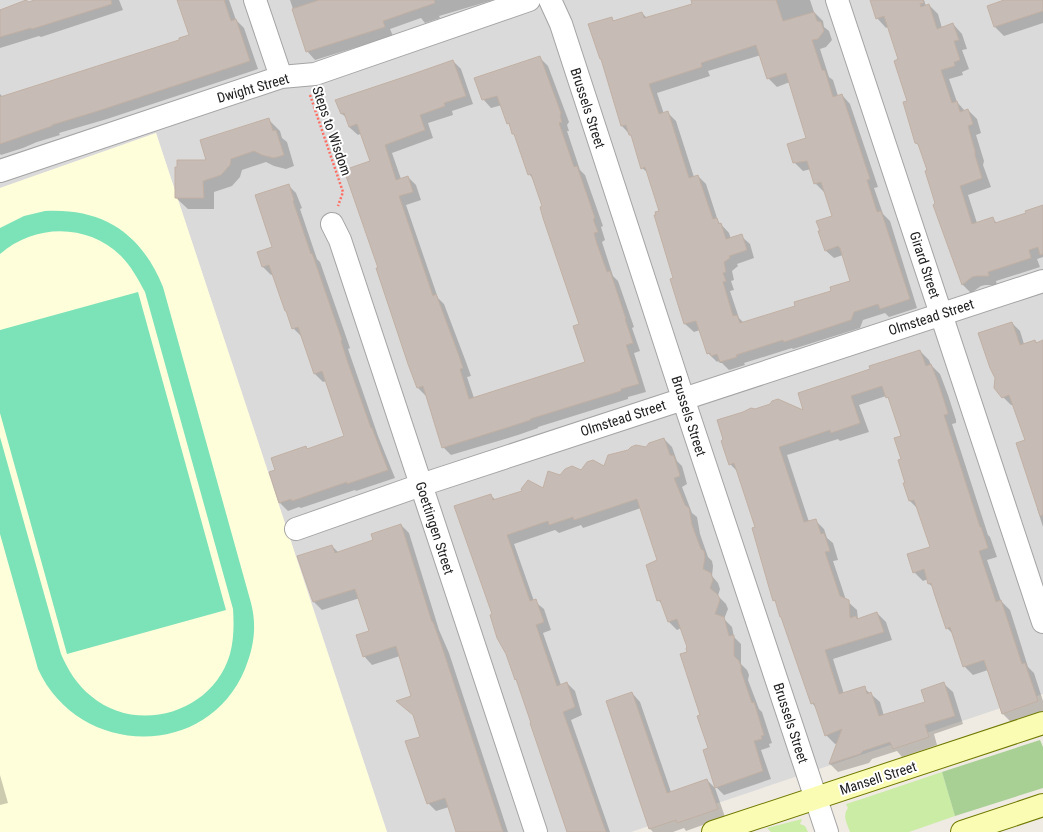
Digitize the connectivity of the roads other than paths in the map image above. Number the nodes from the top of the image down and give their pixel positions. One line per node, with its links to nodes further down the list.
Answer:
1 (255, 0): 5 (street)
2 (529, 0): 5 (street, Dwight Street)
3 (550, 0): 10 (street, Brussels Street)
4 (837, 0): 9 (street, Girard Street)
5 (281, 77): 6 (street, Dwight Street)
6 (0, 170)
7 (332, 224): 11 (street, Goettingen Street)
8 (1043, 281): 9 (street, Olmstead Street)
9 (941, 314): 10 (street, Olmstead Street); 13 (street, Girard Street)
10 (683, 398): 11 (street, Olmstead Street); 15 (street, Brussels Street)
11 (421, 485): 12 (street, Olmstead Street); 17 (street, Goettingen Street)
12 (296, 529)
13 (1043, 622)
14 (1043, 723): 15 (street, Mansell Street)
15 (816, 798): 18 (street, Mansell Street); 19 (street, Brussels Street)
16 (1043, 805): 20 (street)
17 (536, 832)
18 (713, 832)
19 (827, 832)
20 (962, 832)

